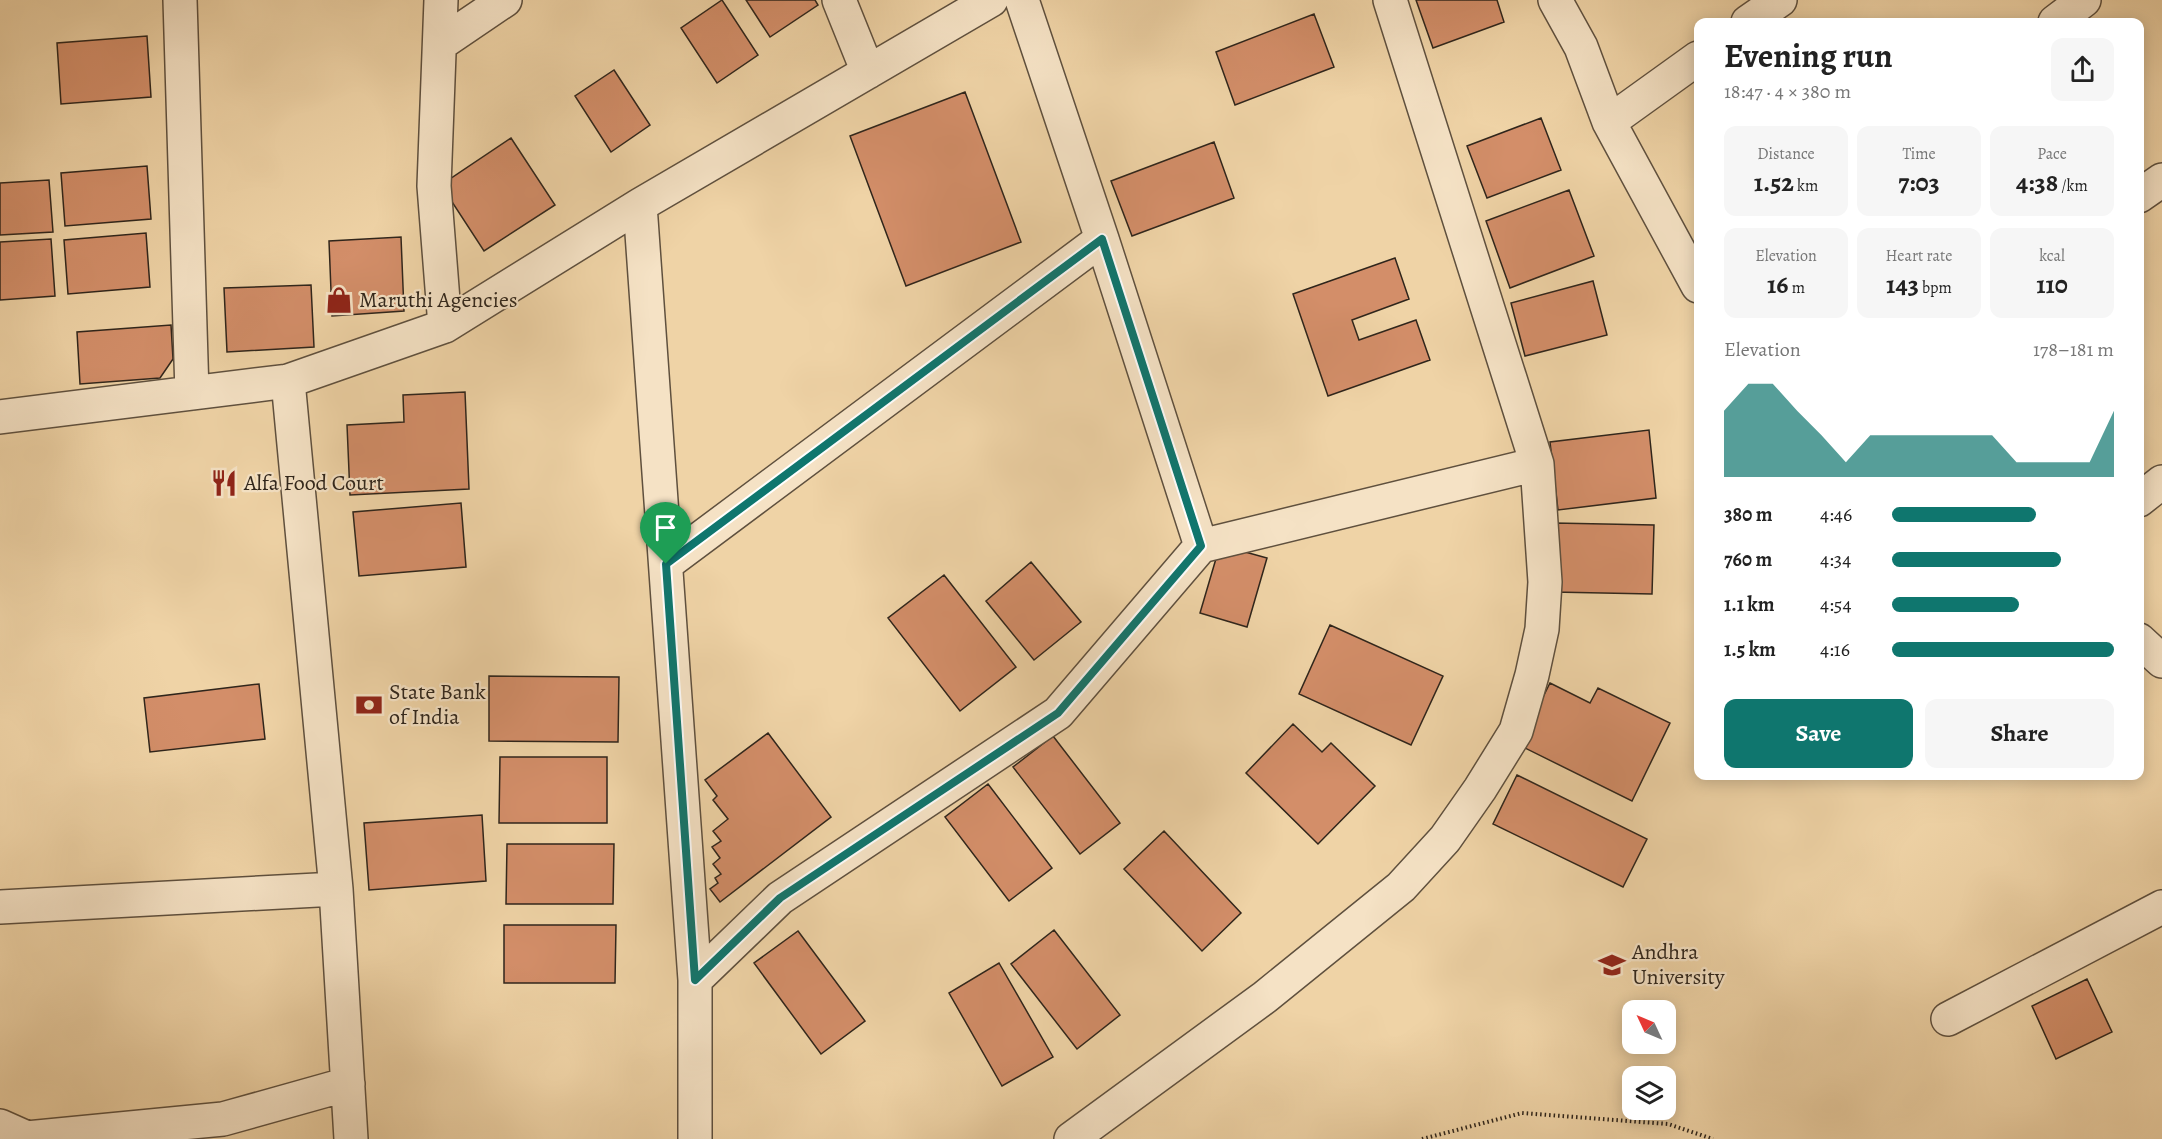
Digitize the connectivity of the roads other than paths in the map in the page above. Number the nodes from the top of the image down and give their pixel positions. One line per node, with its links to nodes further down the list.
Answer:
1 (180, 0): 24 (street)
2 (441, 0): 13 (street)
3 (505, 0): 13 (street)
4 (840, 0): 15 (street)
5 (990, 0): 15 (street)
6 (1022, 0): 20 (street)
7 (1390, 0): 26 (street)
8 (1555, 0): 16 (street)
9 (1780, 0): 11 (street)
10 (2084, 0): 12 (street)
11 (1754, 18)
12 (2060, 18)
13 (440, 44): 22 (street)
14 (1694, 61): 16 (street)
15 (868, 72): 19 (street)
16 (1609, 122): 21 (street)
17 (2162, 180): 18 (street)
18 (2144, 193)
19 (640, 205): 22 (street); 30 (street)
20 (1102, 239): 29 (street); 30 (street)
21 (1694, 279)
22 (446, 326): 23 (street)
23 (288, 381): 24 (street); 33 (street)
24 (192, 393): 25 (street)
25 (0, 417)
26 (1538, 464): 29 (street); 42 (street)
27 (2162, 482): 28 (street)
28 (2144, 496)
29 (1201, 546): 36 (street)
30 (666, 564): 36 (street)
31 (2144, 645): 32 (street)
32 (2162, 661)
33 (336, 889): 34 (street); 38 (street)
34 (0, 907)
35 (2162, 907): 37 (street)
36 (695, 980): 41 (street)
37 (1948, 1019)
38 (348, 1084): 39 (street); 40 (street)
39 (0, 1126)
40 (351, 1139)
41 (695, 1139)
42 (1071, 1139)

